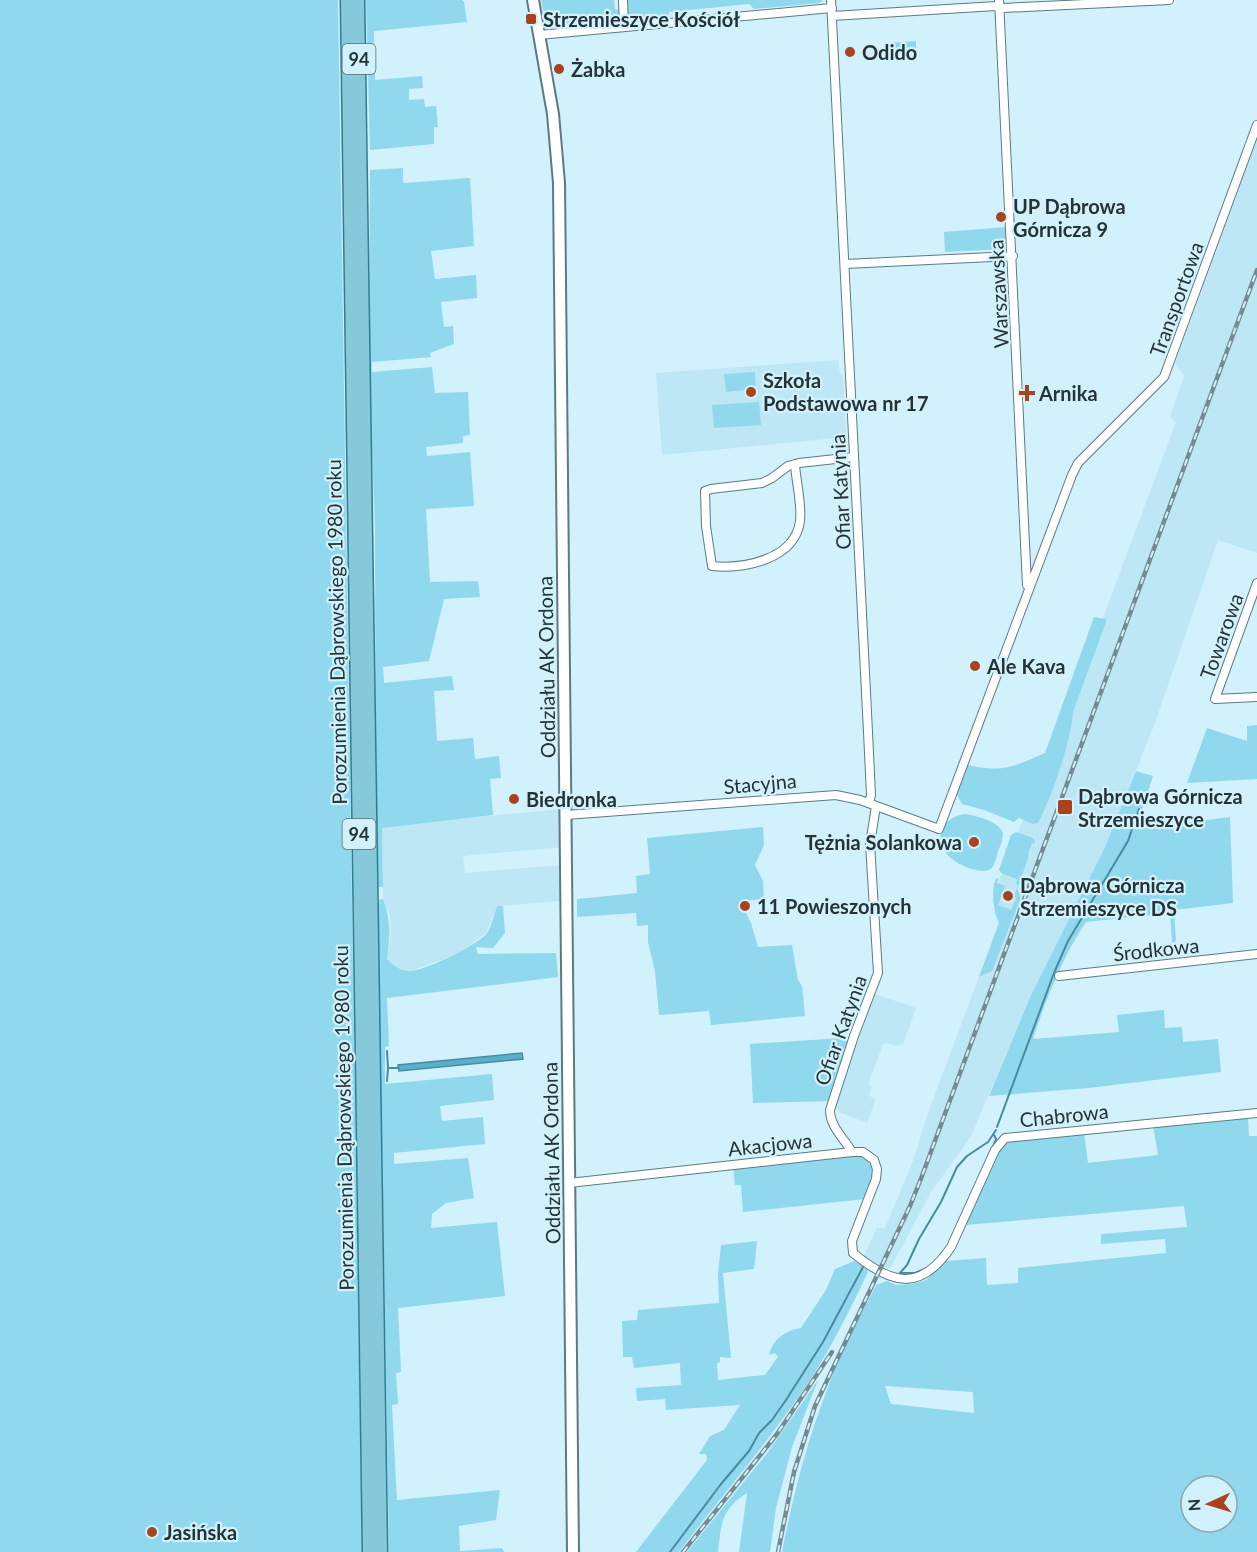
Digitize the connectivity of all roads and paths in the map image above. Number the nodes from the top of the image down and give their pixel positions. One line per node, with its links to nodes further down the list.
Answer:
1 (347, 0): 28 (main road, Porozumienia Dąbrowskiego 1980 roku / 94)
2 (358, 0): 29 (main road, Porozumienia Dąbrowskiego 1980 roku / 94)
3 (533, 0): 9 (street, Oddziału AK Ordona)
4 (623, 0): 8 (street)
5 (1169, 0): 6 (street)
6 (999, 4): 7 (street); 11 (street, Warszawska)
7 (832, 8): 8 (street); 12 (street, Ofiar Katynia)
8 (624, 27): 9 (street)
9 (539, 35): 21 (street, Oddziału AK Ordona)
10 (1257, 125): 16 (street, Transportowa)
11 (1013, 256): 12 (street); 15 (street, Warszawska)
12 (845, 264): 13 (street, Ofiar Katynia)
13 (854, 457): 14 (street); 20 (street, Ofiar Katynia)
14 (795, 464): 14 (street)
15 (1026, 550): 16 (street); 18 (street, Warszawska)
16 (1042, 551): 18 (street, Transportowa)
17 (1257, 583): 19 (street, Towarowa)
18 (1028, 589): 22 (street, Warszawska)
19 (1257, 697)
20 (872, 804): 21 (street, Stacyjna); 22 (street, Stacyjna); 26 (street, Ofiar Katynia)
21 (566, 815): 27 (street, Oddziału AK Ordona)
22 (943, 818)
23 (1257, 954): 24 (street, Środkowa)
24 (1059, 976)
25 (1257, 1113): 26 (street, Chabrowa)
26 (852, 1152): 27 (street, Akacjowa)
27 (569, 1183): 30 (street, Oddziału AK Ordona)
28 (369, 1552)
29 (381, 1552)
30 (573, 1552)

